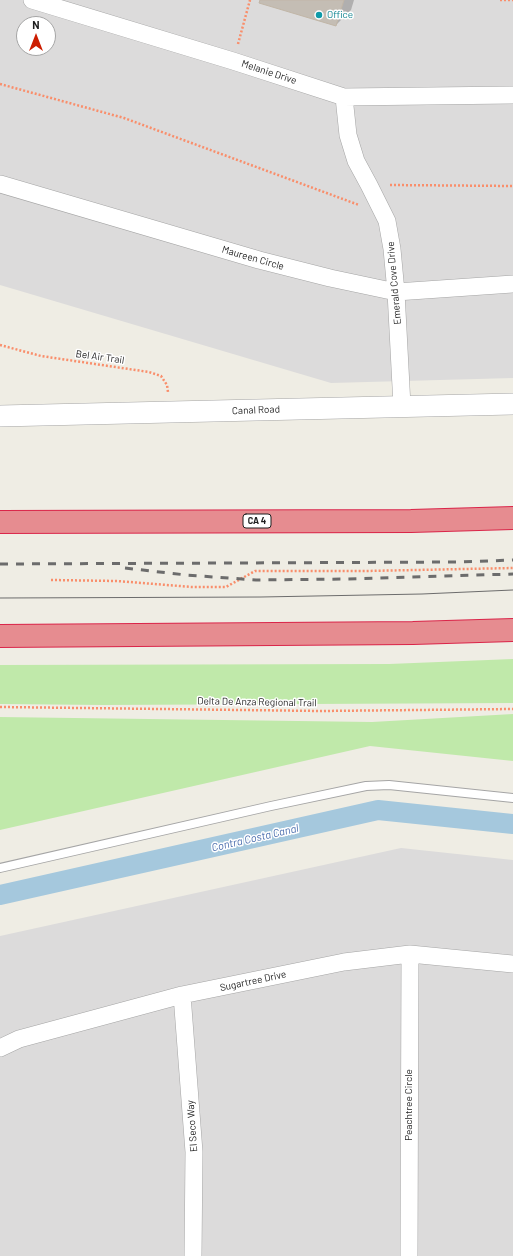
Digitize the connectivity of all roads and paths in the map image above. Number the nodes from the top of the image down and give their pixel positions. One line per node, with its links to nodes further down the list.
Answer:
1 (32, 0): 5 (street, Melanie Drive)
2 (250, 0): 5 (path)
3 (500, 0): 4 (path)
4 (513, 0)
5 (233, 61): 8 (street, Melanie Drive)
6 (0, 84): 12 (path)
7 (513, 95): 8 (street, Melanie Drive)
8 (344, 97): 10 (street, Emerald Cove Drive)
9 (0, 184): 14 (street, Maureen Circle)
10 (369, 185): 11 (path); 12 (street, Emerald Cove Drive)
11 (513, 186)
12 (384, 214): 14 (street, Emerald Cove Drive)
13 (513, 284): 14 (street, Maureen Circle)
14 (396, 292): 17 (street, Emerald Cove Drive)
15 (0, 345): 18 (path, Bel Air Trail)
16 (513, 404): 17 (street, Canal Road)
17 (402, 406): 18 (street, Canal Road)
18 (172, 412): 19 (street, Canal Road)
19 (0, 416)
20 (513, 518): 21 (highway, CA 4)
21 (0, 522)
22 (513, 568): 23 (path)
23 (51, 580)
24 (513, 630): 25 (highway)
25 (0, 636)
26 (0, 707): 27 (path, Delta De Anza Regional Trail)
27 (513, 710)
28 (513, 798): 29 (lane)
29 (0, 868)
30 (410, 954): 31 (street, Sugartree Drive); 32 (street, Sugartree Drive); 35 (street, Peachtree Circle)
31 (513, 964)
32 (182, 995): 33 (street, Sugartree Drive); 34 (street, El Seco Way)
33 (0, 1048)
34 (193, 1256)
35 (409, 1256)

